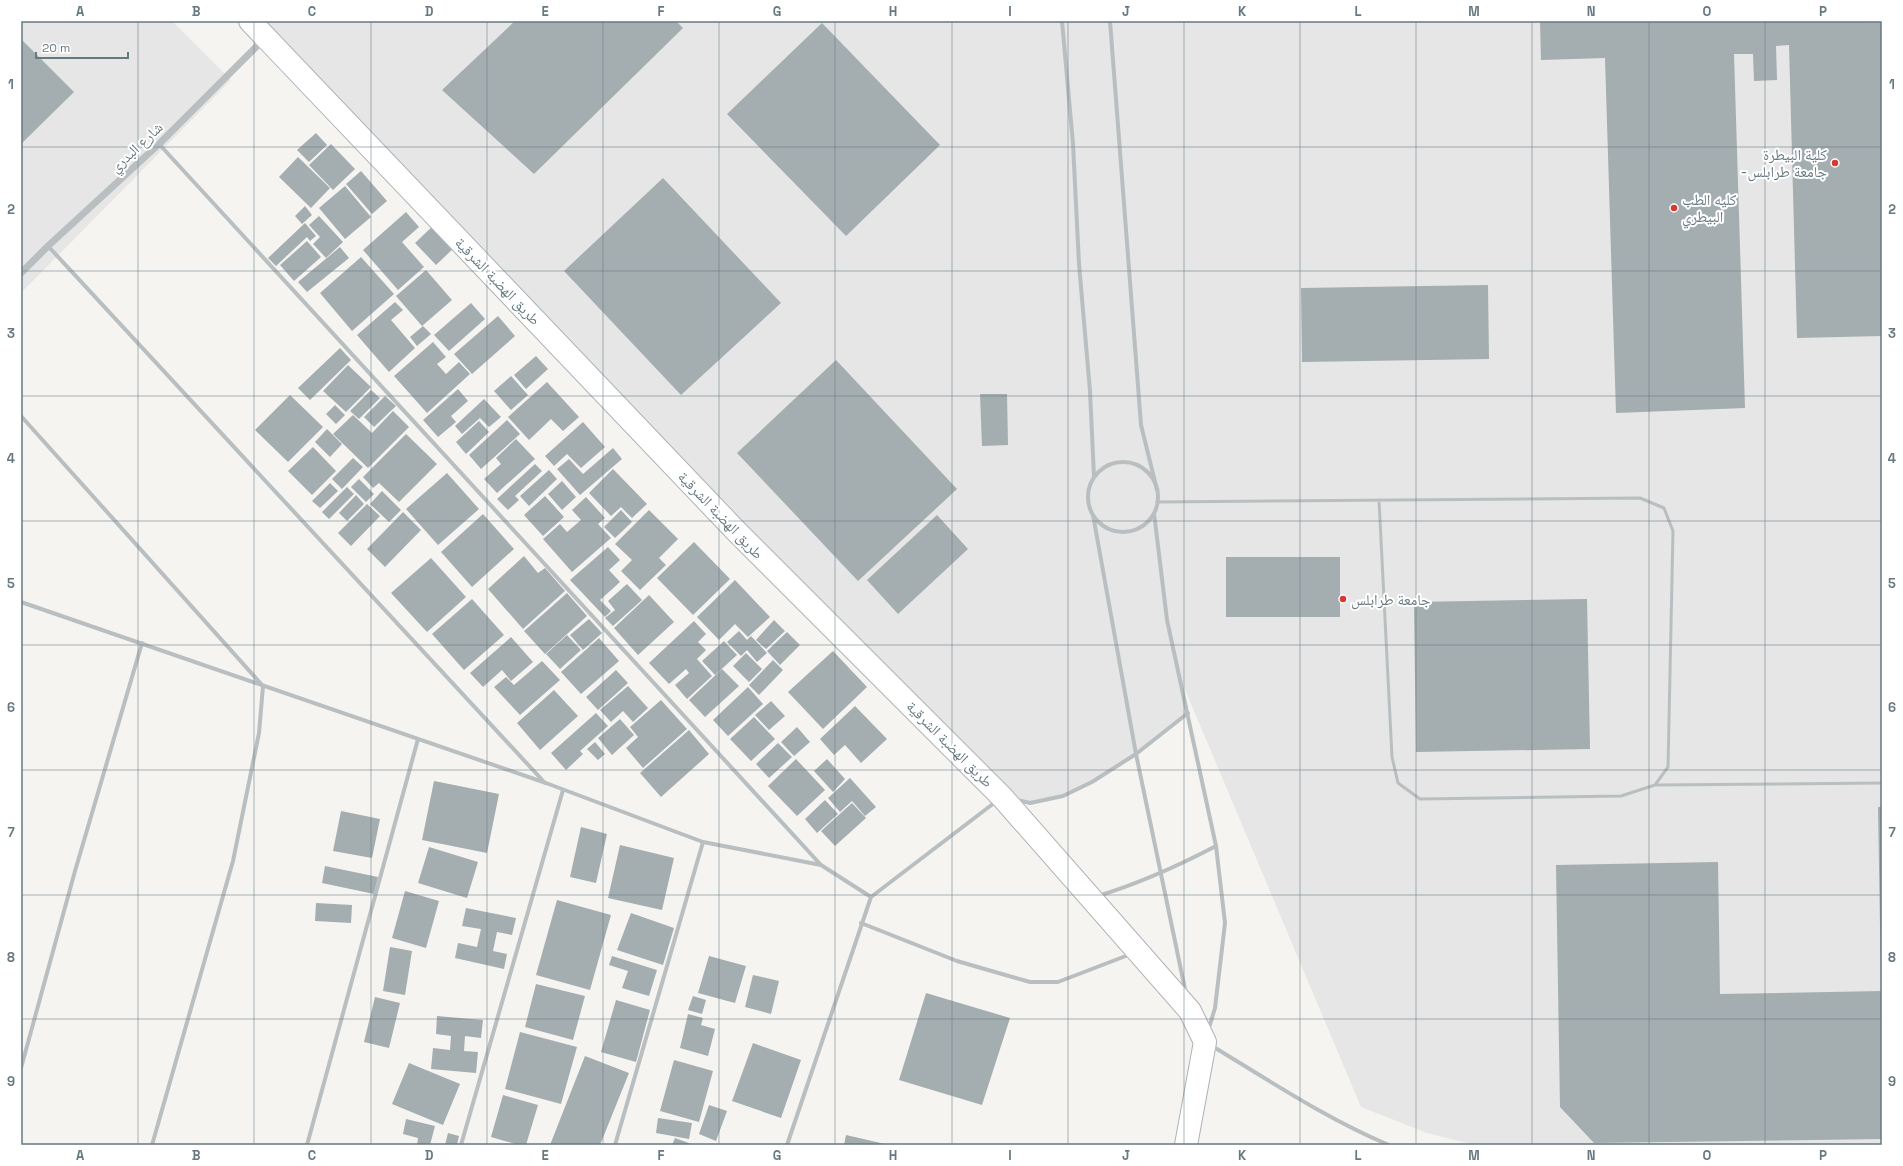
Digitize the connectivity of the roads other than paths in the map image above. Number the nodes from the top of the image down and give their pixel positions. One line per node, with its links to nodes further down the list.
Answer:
1 (250, 21): 4 (main road, طريق الهضبة الشرقية)
2 (1062, 21): 9 (street)
3 (1110, 21): 10 (street)
4 (266, 37): 5 (street, شارع البدري); 25 (main road, طريق الهضبة الشرقية)
5 (159, 144): 6 (street, شارع البدري); 28 (street)
6 (48, 246): 7 (street, شارع البدري); 22 (street)
7 (21, 273)
8 (21, 416): 17 (street)
9 (1094, 476): 10 (street); 14 (street)
10 (1157, 490): 12 (street)
11 (1379, 500): 12 (lane); 23 (lane); 23 (lane)
12 (1157, 502): 13 (street)
13 (1154, 513): 14 (street); 18 (street)
14 (1093, 515): 20 (street)
15 (21, 602): 16 (street)
16 (142, 643): 17 (street); 36 (street)
17 (262, 686): 19 (street); 37 (street)
18 (1188, 713): 20 (street); 27 (street)
19 (418, 739): 22 (street); 38 (street)
20 (1136, 754): 25 (street); 29 (street)
21 (1882, 783): 23 (lane)
22 (546, 784): 24 (street)
23 (1655, 785)
24 (563, 790): 26 (street); 39 (street)
25 (1002, 797): 30 (street); 31 (main road, طريق الهضبة الشرقية)
26 (703, 842): 28 (street); 40 (street)
27 (1216, 846): 29 (street); 35 (street)
28 (821, 865): 30 (street)
29 (1161, 874): 31 (street); 34 (street)
30 (871, 897): 32 (street)
31 (1090, 898): 33 (main road, طريق الهضبة الشرقية)
32 (861, 923): 33 (street); 41 (street)
33 (1139, 951): 34 (main road, طريق الهضبة الشرقية)
34 (1189, 1004): 35 (main road, طريق الهضبة الشرقية)
35 (1205, 1042): 42 (main road); 43 (street)
36 (21, 1068)
37 (152, 1145)
38 (307, 1145)
39 (461, 1145)
40 (615, 1145)
41 (787, 1145)
42 (1186, 1145)
43 (1389, 1145)

